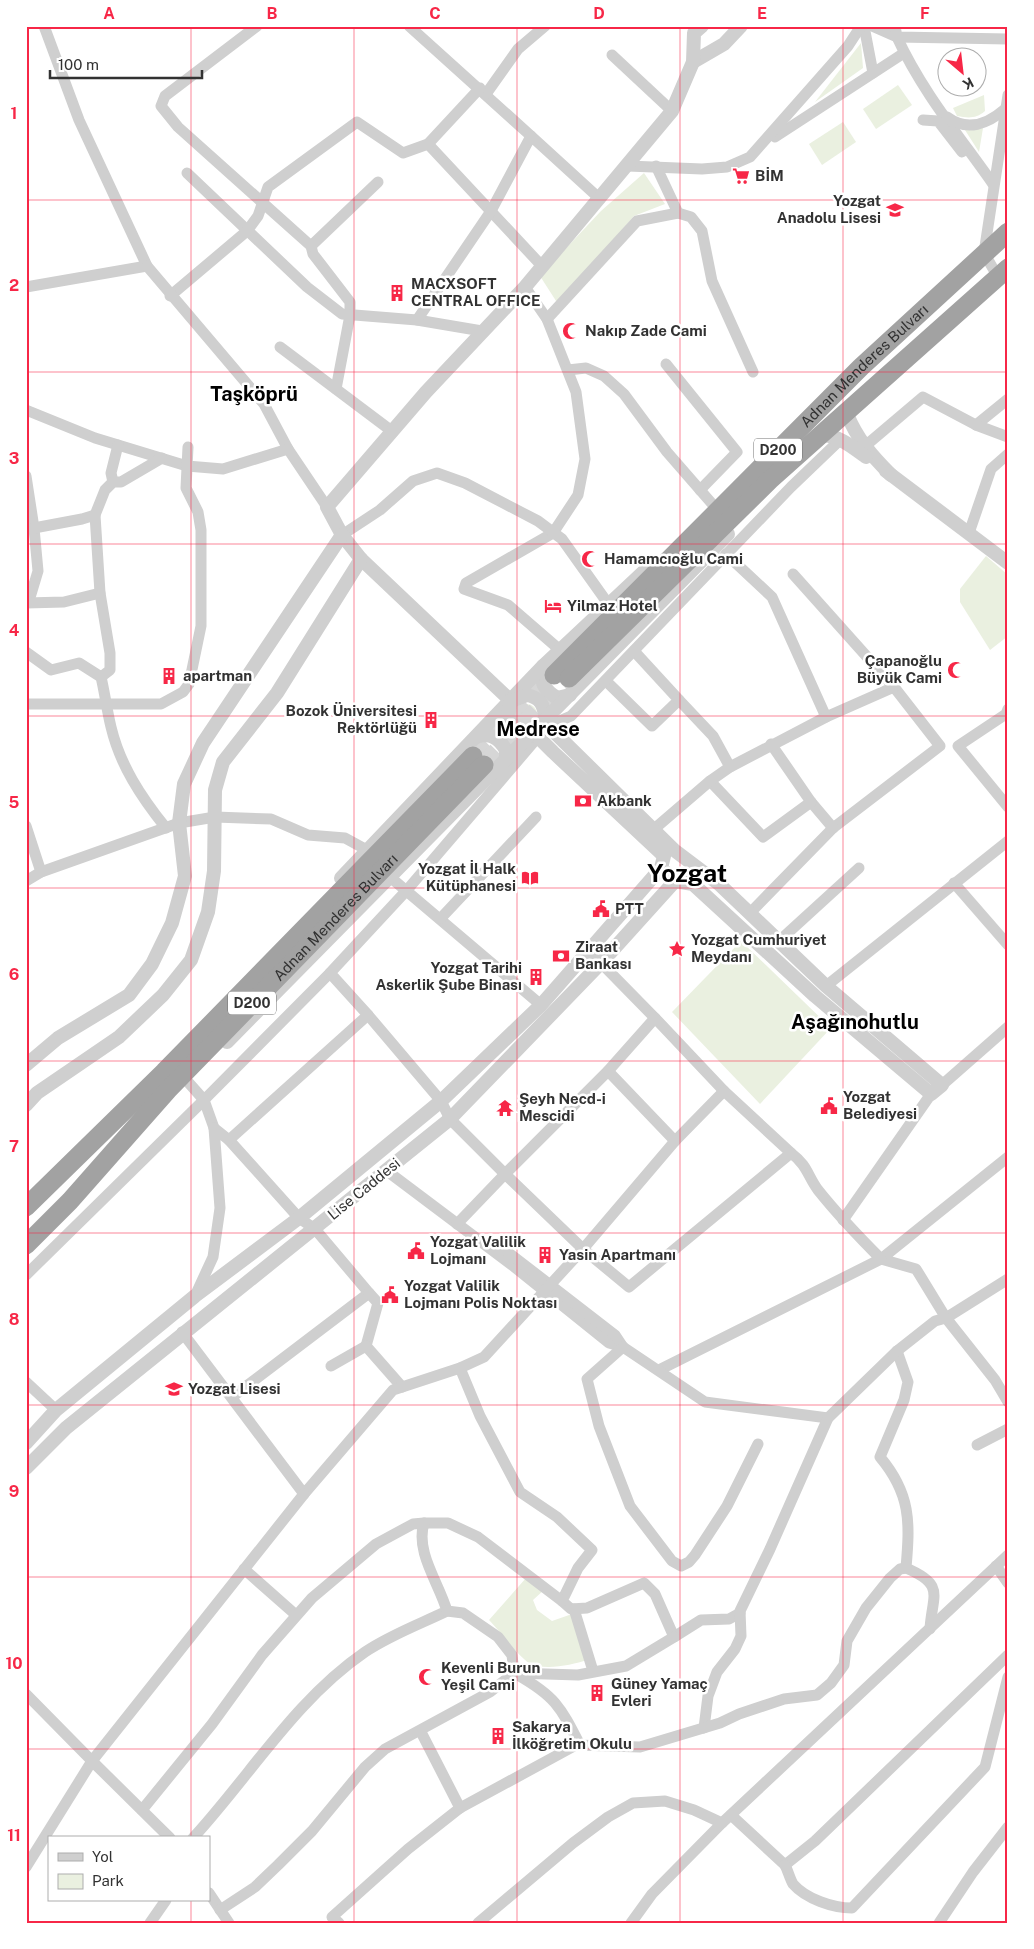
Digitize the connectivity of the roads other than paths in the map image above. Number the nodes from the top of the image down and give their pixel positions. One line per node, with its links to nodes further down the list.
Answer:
1 (44, 26): 38 (street)
2 (257, 26): 31 (street)
3 (409, 26): 15 (street)
4 (545, 26): 15 (street)
5 (741, 26): 13 (street)
6 (862, 26): 14 (street); 23 (street)
7 (872, 26): 9 (street)
8 (696, 28): 13 (street)
9 (896, 32): 10 (street); 11 (street)
10 (1008, 40)
11 (904, 53): 14 (street); 19 (street)
12 (612, 55): 18 (street)
13 (693, 62): 18 (street)
14 (873, 73): 23 (street)
15 (483, 91): 21 (street); 22 (street)
16 (1008, 95): 17 (street)
17 (1006, 109): 19 (street); 29 (street)
18 (672, 110): 25 (street)
19 (945, 116): 24 (street)
20 (923, 120): 24 (street)
21 (531, 136): 30 (street); 32 (street)
22 (428, 144): 31 (street); 32 (street)
23 (761, 146): 26 (street)
24 (979, 165): 29 (street)
25 (628, 166): 26 (street); 30 (street)
26 (656, 166): 33 (street)
27 (187, 173): 34 (street)
28 (378, 182): 36 (street)
29 (993, 184): 37 (street)
30 (600, 198): 39 (street)
31 (262, 203): 34 (street); 36 (street)
32 (491, 211): 39 (street); 46 (street)
33 (678, 213): 45 (street); 52 (street)
34 (247, 231): 43 (street); 44 (street)
35 (1008, 232): 37 (highway, Adnan Menderes Bulvarı / D200)
36 (311, 246): 44 (street)
37 (984, 253): 40 (street); 50 (highway, Adnan Menderes Bulvarı / D200)
38 (147, 266): 41 (street); 43 (street)
39 (541, 266): 42 (street)
40 (1003, 272): 56 (highway, Adnan Menderes Bulvarı / D200)
41 (26, 287)
42 (524, 287): 45 (street); 47 (street)
43 (170, 296): 65 (street)
44 (350, 314): 46 (street); 53 (street)
45 (547, 319): 51 (street)
46 (417, 320): 47 (street)
47 (482, 331): 58 (street)
48 (280, 347): 53 (street)
49 (666, 364): 72 (street)
50 (861, 367): 73 (street); 91 (highway, Adnan Menderes Bulvarı / D200)
51 (568, 370): 72 (street); 77 (street)
52 (753, 372)
53 (336, 389): 58 (street)
54 (1008, 399): 57 (street)
55 (26, 410): 62 (street)
56 (847, 414): 59 (highway, Adnan Menderes Bulvarı / D200); 64 (street)
57 (976, 425): 60 (street); 64 (street)
58 (393, 432): 74 (street)
59 (823, 436): 61 (street); 91 (highway, Adnan Menderes Bulvarı / D200)
60 (1008, 437)
61 (840, 440): 69 (street); 80 (street)
62 (118, 445): 67 (street); 71 (street)
63 (188, 447): 68 (street)
64 (864, 447): 69 (street)
65 (288, 449): 68 (street); 74 (street)
66 (1008, 454): 78 (street)
67 (162, 458): 68 (street); 71 (street)
68 (187, 466): 96 (street)
69 (891, 475): 78 (street)
70 (26, 476): 76 (street)
71 (113, 482): 75 (street)
72 (700, 490): 73 (street)
73 (714, 506): 86 (street)
74 (327, 507): 79 (street)
75 (95, 515): 76 (street); 84 (street)
76 (34, 528): 85 (street)
77 (553, 533): 79 (street); 86 (street); 87 (street)
78 (969, 533): 82 (street)
79 (342, 535): 81 (street); 113 (street)
80 (726, 554): 88 (street); 99 (street)
81 (361, 559): 95 (street); 112 (street)
82 (1008, 563)
83 (793, 574): 93 (street)
84 (100, 593): 85 (street); 90 (street)
85 (28, 602)
86 (609, 605): 87 (street)
87 (560, 650): 91 (street)
88 (634, 651): 92 (street); 94 (street)
89 (26, 652): 90 (street)
90 (101, 677): 96 (street)
91 (558, 679): 95 (street); 100 (street)
92 (606, 680): 94 (street); 100 (street)
93 (894, 687): 99 (street); 104 (street)
94 (680, 700): 107 (street)
95 (511, 701): 100 (street); 101 (street); 102 (street)
96 (107, 703): 97 (street); 113 (street)
97 (26, 704)
98 (1008, 709): 105 (street)
99 (826, 717): 103 (street)
100 (547, 722): 101 (street); 116 (street)
101 (534, 735): 106 (street); 119 (street); 128 (street)
102 (476, 736): 106 (street); 118 (street)
103 (771, 744): 107 (street); 109 (street)
104 (940, 746): 105 (street); 115 (street)
105 (958, 746): 110 (street)
106 (506, 760): 123 (street)
107 (730, 767): 108 (street)
108 (710, 780): 109 (street); 116 (street)
109 (811, 802): 115 (street)
110 (1008, 807)
111 (536, 817): 130 (street)
112 (214, 818): 113 (street); 118 (street); 148 (street)
113 (172, 825): 121 (street); 141 (street)
114 (26, 826): 121 (street)
115 (834, 828): 129 (street)
116 (653, 830): 119 (street)
117 (1008, 841): 126 (street)
118 (367, 850): 158 (street)
119 (666, 858): 122 (street); 124 (street); 133 (street, Lise Caddesi)
120 (859, 868): 131 (street)
121 (41, 872): 125 (street)
122 (702, 872): 127 (street); 129 (street)
123 (390, 877): 128 (street); 143 (street)
124 (675, 880): 127 (street); 134 (street, Lise Caddesi)
125 (26, 881)
126 (954, 883): 132 (street); 136 (street)
127 (692, 884): 144 (street)
128 (406, 890): 130 (street); 135 (street)
129 (750, 913): 131 (street)
130 (441, 918): 137 (street)
131 (779, 941): 136 (street)
132 (1008, 945)
133 (587, 952): 134 (street); 137 (street, Lise Caddesi)
134 (601, 963): 139 (street); 149 (street, Lise Caddesi)
135 (330, 973): 138 (street); 146 (street)
136 (826, 986): 144 (street)
137 (541, 1005): 147 (street, Lise Caddesi)
138 (368, 1015): 147 (street); 151 (street)
139 (655, 1018): 142 (street); 145 (street)
140 (1008, 1027): 144 (street)
141 (26, 1065)
142 (608, 1071): 152 (street); 156 (street)
143 (188, 1082): 146 (street); 157 (street)
144 (937, 1090): 160 (street)
145 (724, 1091): 152 (street); 153 (street)
146 (204, 1100): 150 (street); 166 (street)
147 (441, 1101): 149 (street); 159 (street, Lise Caddesi)
148 (26, 1105)
149 (450, 1119): 155 (street, Lise Caddesi); 156 (street)
150 (214, 1128): 151 (street); 170 (street)
151 (229, 1140): 159 (street)
152 (675, 1141): 164 (street)
153 (791, 1153): 160 (street); 164 (street)
154 (1008, 1158): 165 (street)
155 (390, 1169): 161 (street); 162 (street, Lise Caddesi)
156 (505, 1174): 161 (street); 164 (street)
157 (70, 1202): 158 (highway, Adnan Menderes Bulvarı / D200); 163 (highway, Adnan Menderes Bulvarı / D200)
158 (26, 1207)
159 (299, 1218): 162 (street); 170 (street, Lise Caddesi)
160 (842, 1220): 165 (street)
161 (460, 1222): 168 (street)
162 (314, 1229): 169 (street); 172 (street, Lise Caddesi)
163 (26, 1245)
164 (583, 1249): 168 (street)
165 (882, 1259): 171 (street); 178 (street)
166 (26, 1275)
167 (1008, 1279): 171 (street)
168 (547, 1286): 174 (street); 177 (street)
169 (369, 1293): 173 (street); 181 (street)
170 (195, 1296): 183 (street, Lise Caddesi)
171 (946, 1318): 175 (street); 182 (street)
172 (182, 1332): 181 (street); 189 (street, Lise Caddesi)
173 (366, 1346): 176 (street); 180 (street)
174 (623, 1347): 178 (street); 187 (street)
175 (897, 1351): 184 (street); 194 (street)
176 (331, 1366)
177 (460, 1368): 180 (street); 197 (street)
178 (659, 1370): 184 (street)
179 (26, 1382): 183 (street)
180 (402, 1387): 190 (street)
181 (232, 1397): 190 (street)
182 (1008, 1402)
183 (56, 1410): 186 (street, Lise Caddesi)
184 (828, 1418): 200 (street)
185 (1008, 1429): 188 (street)
186 (26, 1443)
187 (758, 1444)
188 (977, 1445)
189 (26, 1468)
190 (304, 1494): 195 (street)
191 (424, 1522): 197 (street); 199 (street); 201 (street)
192 (1008, 1555): 193 (street)
193 (996, 1566): 196 (street); 202 (street)
194 (906, 1568): 202 (street); 209 (street)
195 (244, 1569): 201 (street); 212 (street)
196 (1008, 1582)
197 (562, 1601): 198 (street)
198 (574, 1609): 203 (street); 205 (street)
199 (447, 1611): 206 (street); 219 (street)
200 (740, 1614): 203 (street); 209 (street)
201 (296, 1615): 214 (street)
202 (930, 1629): 215 (street)
203 (674, 1637): 205 (street)
204 (1008, 1656): 220 (street)
205 (593, 1671): 206 (street)
206 (514, 1674): 210 (street); 211 (street)
207 (1008, 1677): 220 (street)
208 (26, 1694): 212 (street)
209 (704, 1728): 211 (street)
210 (421, 1732): 213 (street); 224 (street)
211 (580, 1745): 213 (street)
212 (92, 1761): 214 (street); 221 (street)
213 (460, 1808): 225 (street)
214 (142, 1810): 218 (street)
215 (731, 1815): 216 (street); 220 (street)
216 (722, 1823): 228 (street); 229 (street)
217 (1008, 1827): 230 (street)
218 (168, 1836)
219 (195, 1836)
220 (785, 1865)
221 (26, 1868)
222 (210, 1895): 224 (street)
223 (165, 1902): 226 (street)
224 (220, 1910): 227 (street)
225 (332, 1921)
226 (150, 1923)
227 (228, 1923)
228 (478, 1923)
229 (631, 1923)
230 (939, 1923)

